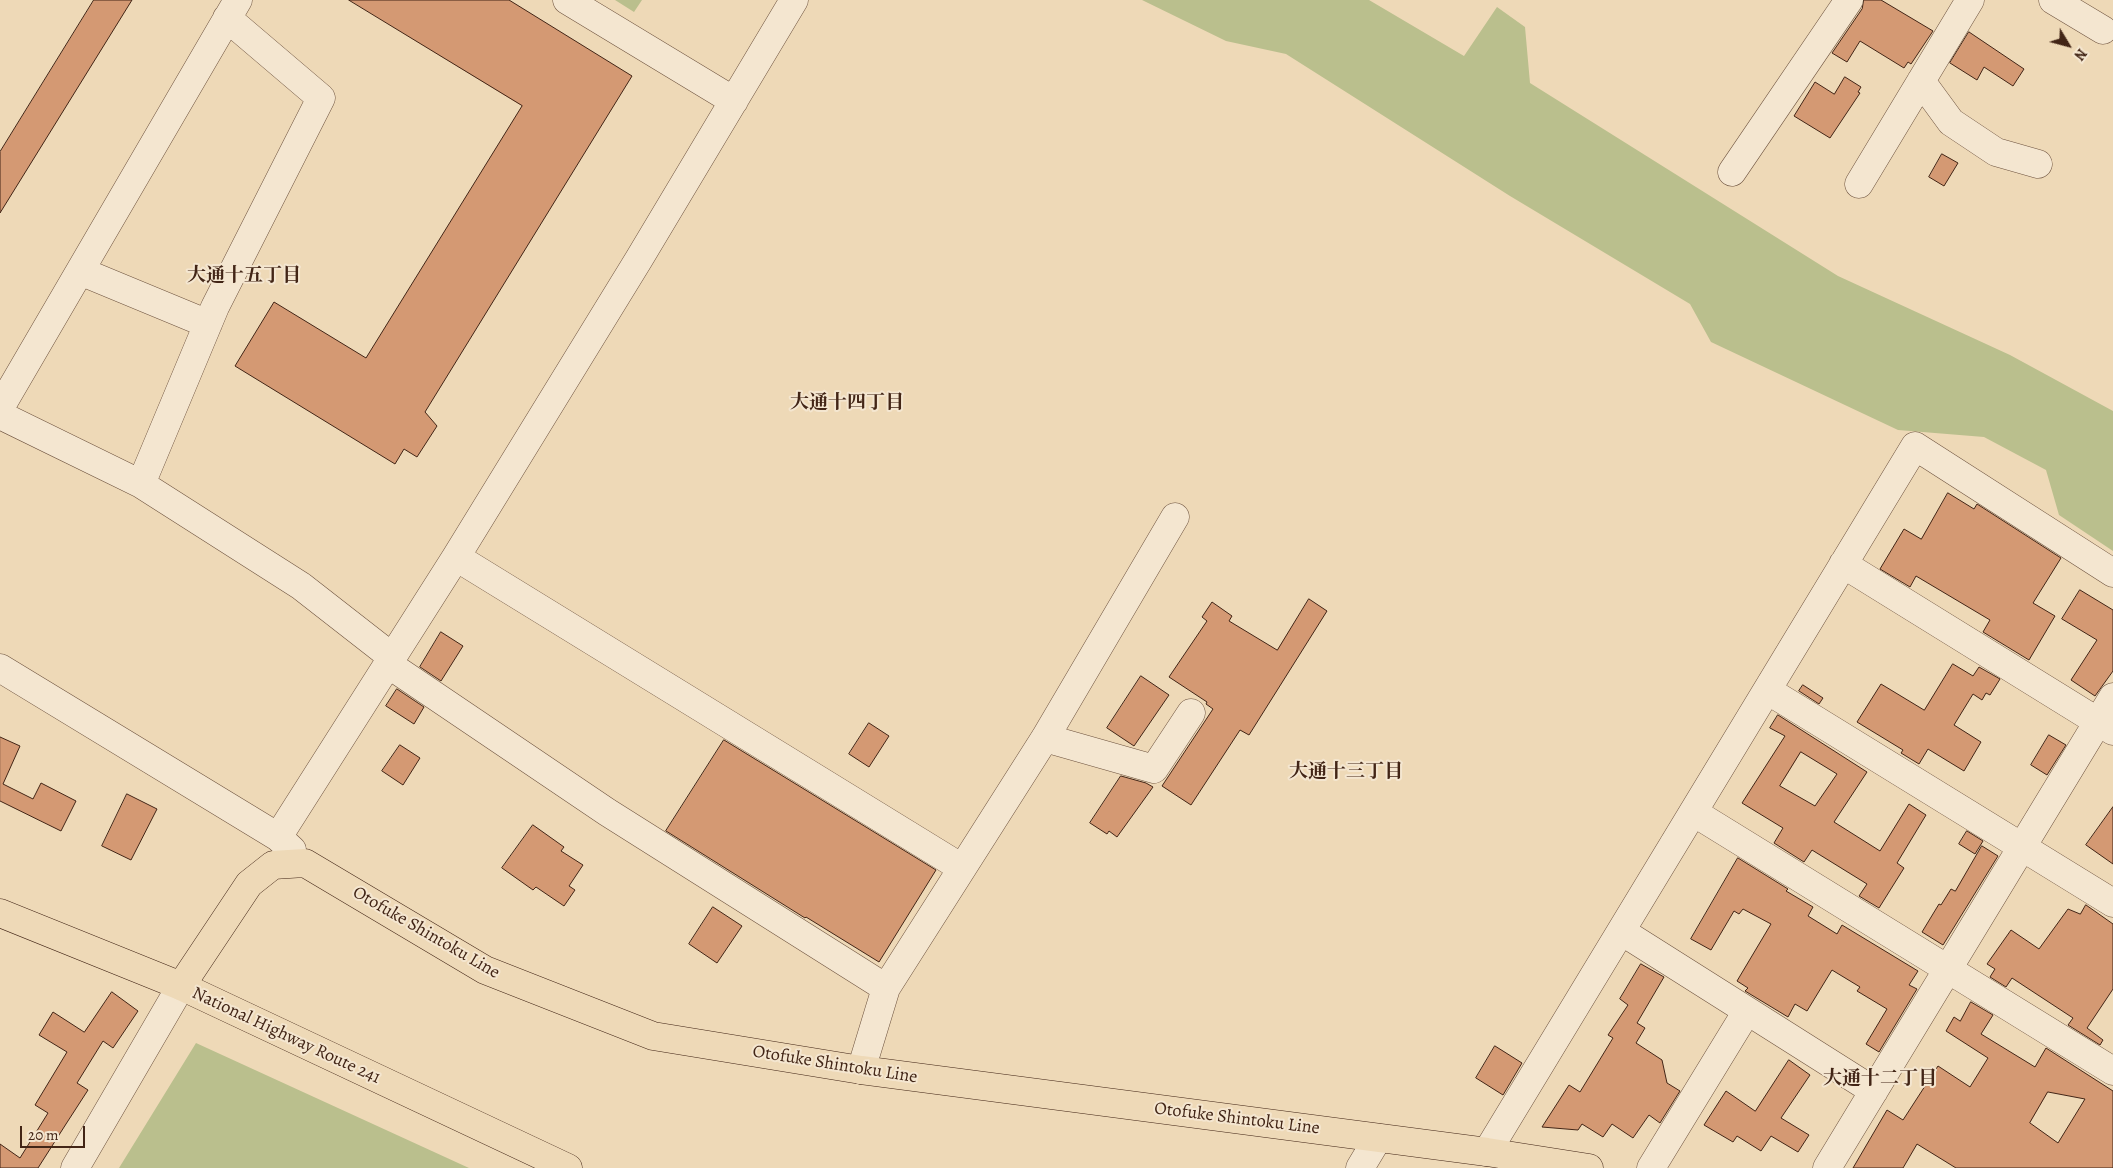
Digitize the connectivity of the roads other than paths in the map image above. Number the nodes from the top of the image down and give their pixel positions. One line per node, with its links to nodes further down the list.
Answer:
1 (567, 0): 9 (street)
2 (794, 0): 9 (street)
3 (1849, 0): 11 (street)
4 (1970, 0): 8 (street)
5 (2053, 0): 7 (street)
6 (233, 9): 13 (street); 14 (street)
7 (2103, 30)
8 (1921, 81): 10 (street); 12 (street)
9 (734, 100): 19 (street)
10 (2038, 164)
11 (1732, 172)
12 (1859, 184)
13 (80, 271): 14 (street); 15 (street)
14 (208, 324): 17 (street)
15 (0, 408)
16 (0, 415): 17 (street)
17 (141, 484): 22 (street)
18 (1175, 517): 28 (street)
19 (456, 557): 22 (street); 33 (street)
20 (1843, 564): 21 (street); 24 (street); 27 (street)
21 (2113, 573)
22 (390, 660): 30 (street); 39 (street)
23 (0, 668): 30 (street)
24 (1767, 690): 29 (street); 31 (street)
25 (2113, 697): 27 (street)
26 (1191, 713): 28 (street)
27 (2106, 726): 31 (street)
28 (1045, 738): 33 (street)
29 (1693, 812): 36 (street); 37 (street)
30 (278, 837): 32 (street)
31 (2022, 847): 34 (street); 37 (street)
32 (305, 863): 38 (main road); 41 (main road, Otofuke Shintoku Line)
33 (962, 868): 39 (street)
34 (2113, 902)
35 (0, 913): 38 (main road, National Highway Route 241)
36 (1621, 931): 40 (street); 45 (street)
37 (1948, 969): 42 (street); 43 (street)
38 (181, 986): 46 (street); 47 (main road, National Highway Route 241)
39 (886, 988): 41 (street)
40 (1747, 1010): 43 (street); 50 (street)
41 (861, 1070): 44 (main road, Otofuke Shintoku Line)
42 (2113, 1071)
43 (1874, 1091): 51 (street)
44 (1378, 1138): 45 (main road, Otofuke Shintoku Line); 48 (street)
45 (1487, 1152): 49 (main road, Otofuke Shintoku Line)
46 (75, 1168)
47 (568, 1168)
48 (1360, 1168)
49 (1589, 1168)
50 (1651, 1168)
51 (1826, 1168)

